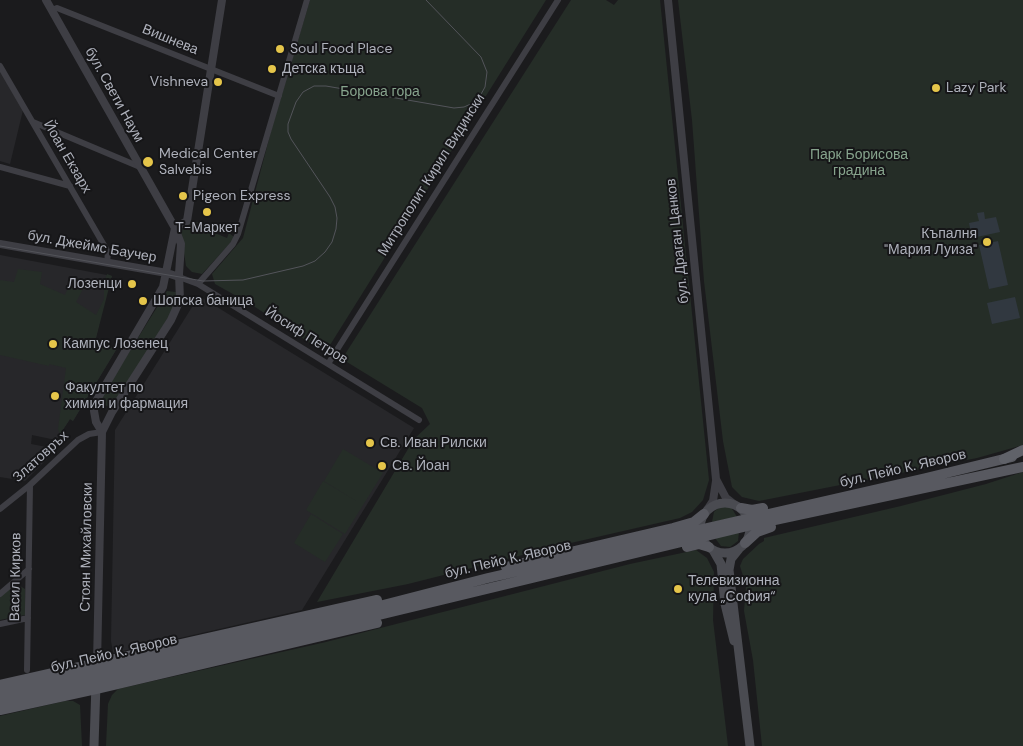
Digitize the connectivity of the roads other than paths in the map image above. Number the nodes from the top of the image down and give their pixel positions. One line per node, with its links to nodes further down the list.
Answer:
1 (46, 0): 6 (street, бул. Свети Наум)
2 (222, 0): 8 (street)
3 (307, 0): 9 (street)
4 (558, 0): 20 (street, Митрополит Кирил Видински)
5 (668, 0): 28 (street, бул. Драган Цанков)
6 (52, 10): 8 (street, Вишнева); 12 (street, бул. Свети Наум)
7 (0, 66): 10 (street, Йоан Екзарх)
8 (211, 69): 9 (street, Вишнева); 14 (street)
9 (279, 96): 19 (street)
10 (33, 122): 12 (street); 13 (street, Йоан Екзарх)
11 (0, 167): 13 (street)
12 (140, 167): 14 (street, бул. Свети Наум)
13 (70, 186): 16 (street, Йоан Екзарх)
14 (175, 228): 17 (street); 18 (street, бул. Свети Наум)
15 (0, 244): 16 (street, бул. Джеймс Баучер)
16 (107, 263): 17 (street, бул. Джеймс Баучер)
17 (167, 273): 18 (street, бул. Джеймс Баучер); 22 (street)
18 (179, 278): 19 (street, Йосиф Петров); 22 (street, бул. Свети Наум)
19 (198, 284): 20 (street, Йосиф Петров)
20 (328, 364): 21 (street, Йосиф Петров)
21 (419, 420)
22 (102, 432): 29 (street, Златовръх); 44 (street, Стоян Михайловски)
23 (1023, 450): 25 (highway)
24 (1023, 454): 25 (main road, бул. Пейо К. Яворов)
25 (1004, 459): 27 (main road, бул. Пейо К. Яворов)
26 (1023, 467): 27 (main road, бул. Пейо К. Яворов)
27 (961, 475): 31 (main road); 34 (main road); 39 (main road, бул. Пейо К. Яворов)
28 (716, 479): 31 (street, бул. Драган Цанков); 32 (street, бул. Драган Цанков)
29 (30, 484): 30 (street, Златовръх); 35 (street, Васил Кирков)
30 (0, 509)
31 (741, 509): 32 (main road); 34 (main road)
32 (706, 512): 33 (main road); 36 (main road)
33 (708, 546): 34 (main road); 38 (main road); 45 (main road)
34 (742, 546): 45 (main road)
35 (29, 569): 37 (street); 40 (street, Васил Кирков)
36 (444, 585): 39 (main road); 41 (main road)
37 (0, 594)
38 (449, 604): 39 (main road); 43 (main road)
39 (385, 609): 41 (main road); 43 (main road); 48 (main road, бул. Пейо К. Яворов)
40 (28, 618): 42 (street); 46 (street, Васил Кирков)
41 (289, 620): 44 (main road)
42 (0, 624)
43 (293, 643): 49 (main road)
44 (98, 663): 47 (main road); 49 (main road)
45 (740, 666): 54 (main road)
46 (27, 670)
47 (0, 685)
48 (56, 686): 50 (main road, бул. Пейо К. Яворов); 51 (main road, бул. Пейо К. Яворов)
49 (96, 689): 52 (main road); 53 (main road)
50 (0, 693)
51 (0, 701)
52 (0, 710)
53 (94, 746)
54 (750, 746)

